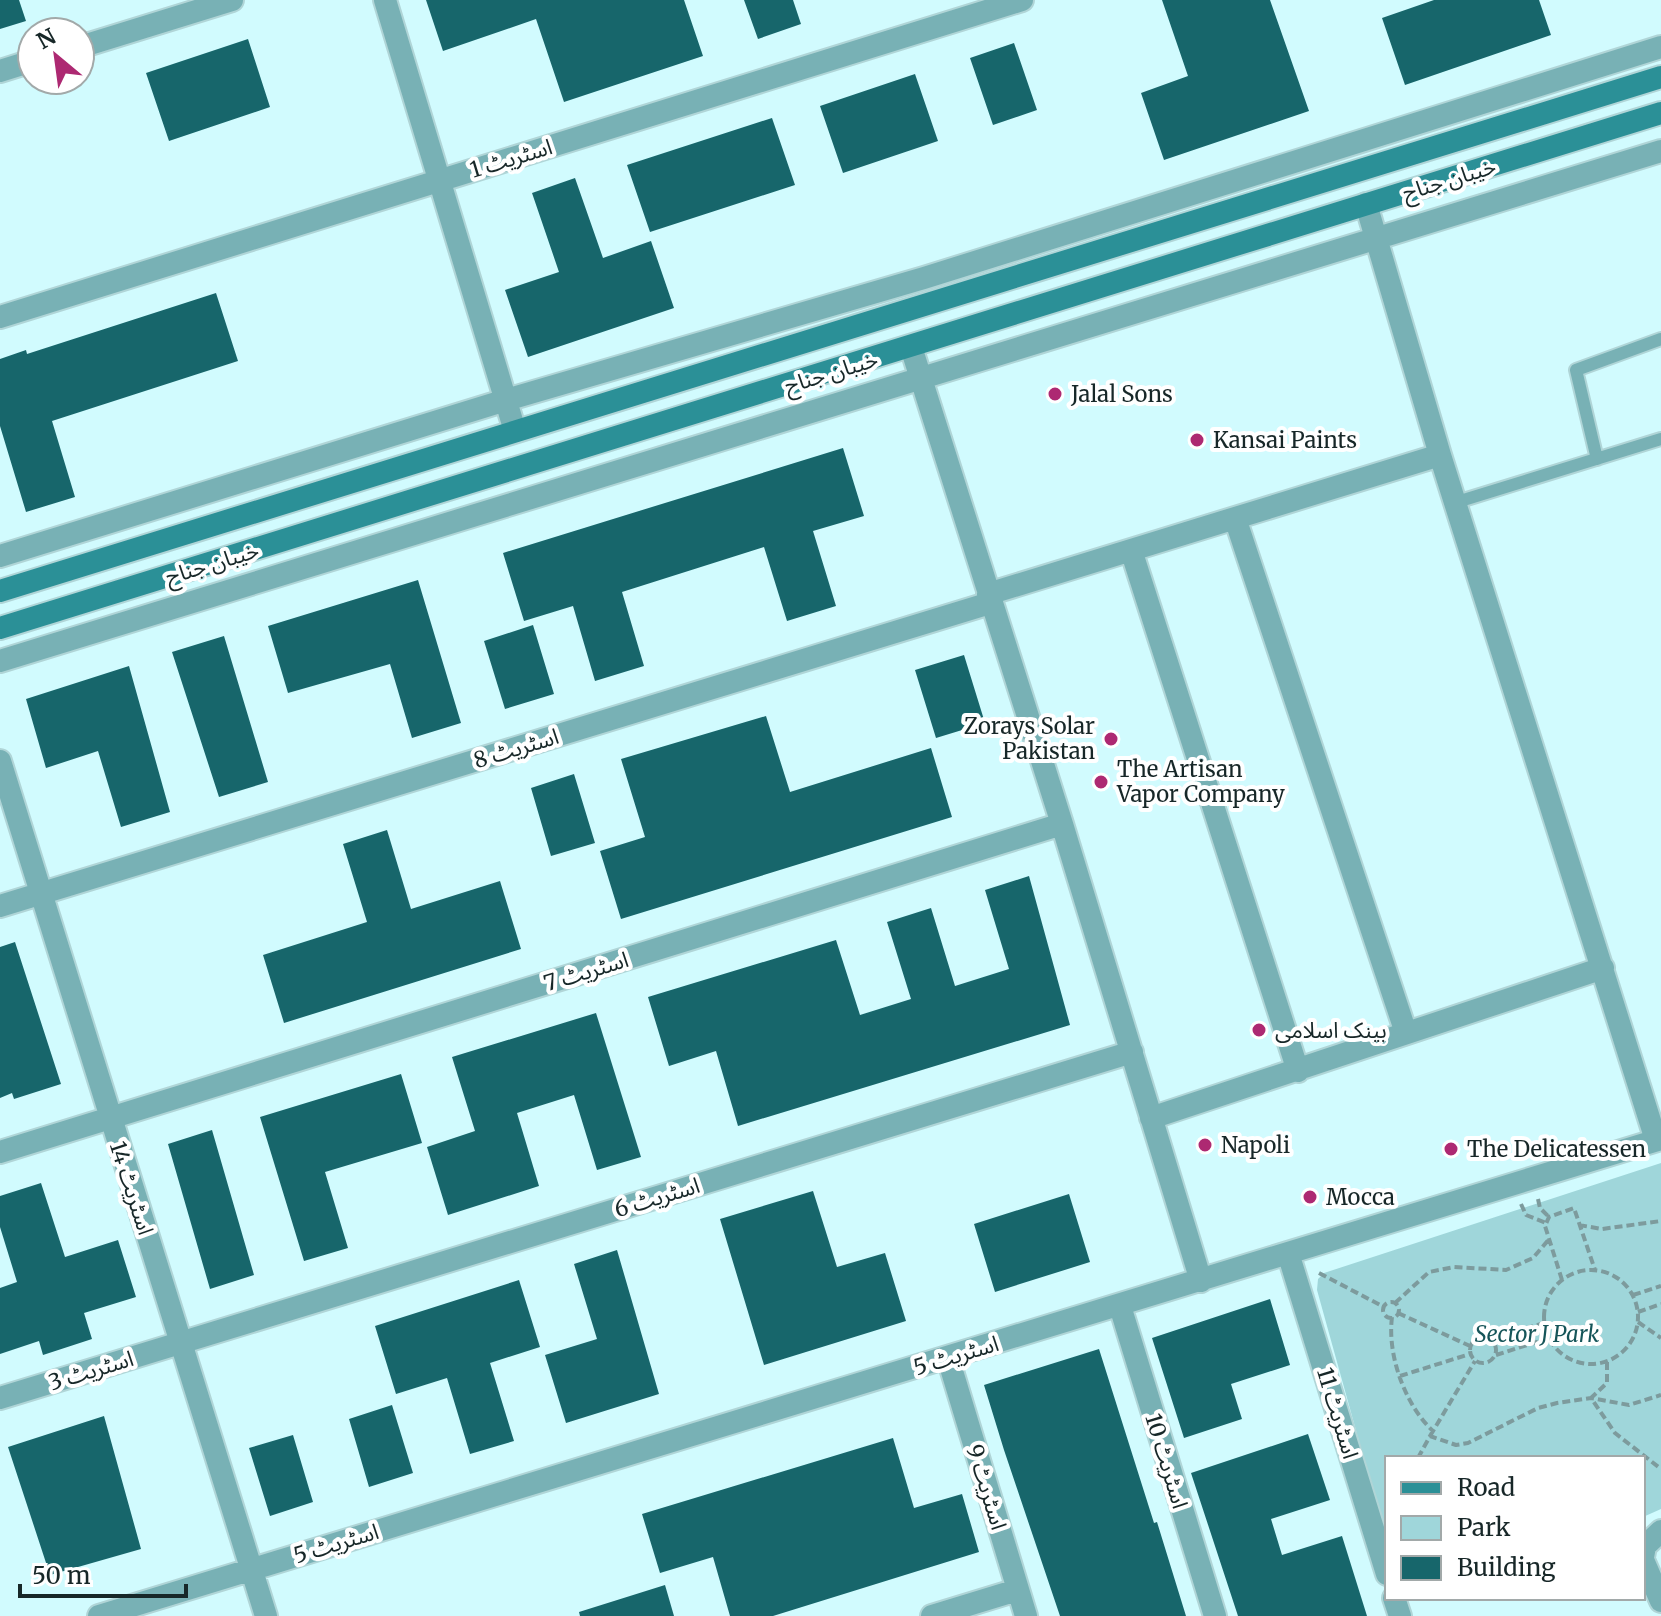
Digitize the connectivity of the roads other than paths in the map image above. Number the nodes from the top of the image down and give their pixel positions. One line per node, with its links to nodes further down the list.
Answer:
1 (232, 0): 4 (street)
2 (385, 0): 9 (street)
3 (1022, 0): 9 (street, اسٹریٹ 1)
4 (96, 42)
5 (1661, 47): 16 (street)
6 (1661, 77): 17 (main road, خیبان جناح)
7 (1661, 113): 10 (main road, خیبان جناح)
8 (1661, 151): 11 (street)
9 (441, 179): 12 (street, اسٹریٹ 1); 16 (street)
10 (1366, 204): 11 (street); 14 (main road, خیبان جناح)
11 (1377, 239): 15 (street); 19 (street)
12 (0, 317)
13 (1661, 339): 20 (lane)
14 (911, 347): 15 (street); 27 (main road, خیبان جناح)
15 (920, 379): 26 (street); 28 (street)
16 (506, 400): 17 (street); 24 (street)
17 (515, 431): 25 (main road, خیبان جناح)
18 (1661, 439): 20 (lane)
19 (1440, 455): 21 (street); 22 (street, اسٹریٹ 8)
20 (1597, 459): 21 (lane)
21 (1457, 502): 33 (street)
22 (1236, 521): 23 (street, اسٹریٹ 8); 34 (street)
23 (1132, 553): 26 (street, اسٹریٹ 8); 36 (street)
24 (0, 556)
25 (0, 591)
26 (989, 599): 30 (street); 31 (street, اسٹریٹ 8)
27 (0, 628)
28 (0, 661)
29 (0, 761): 31 (street, اسٹریٹ 14)
30 (1062, 824): 35 (street); 37 (street, اسٹریٹ 7)
31 (41, 894): 32 (street); 37 (street, اسٹریٹ 14)
32 (0, 906)
33 (1603, 968): 34 (street); 39 (street)
34 (1406, 1033): 36 (street)
35 (1132, 1052): 38 (street); 44 (street, اسٹریٹ 6)
36 (1298, 1071): 38 (street)
37 (110, 1118): 40 (street, اسٹریٹ 7); 44 (street, اسٹریٹ 14)
38 (1151, 1118): 42 (street)
39 (1658, 1139): 41 (street, اسٹریٹ 5)
40 (0, 1152)
41 (1288, 1253): 42 (street, اسٹریٹ 5); 51 (street, اسٹریٹ 11)
42 (1201, 1281): 43 (street, اسٹریٹ 5)
43 (1120, 1306): 45 (street, اسٹریٹ 5); 58 (street, اسٹریٹ 10)
44 (182, 1343): 46 (street, اسٹریٹ 3); 50 (street, اسٹریٹ 14)
45 (948, 1358): 50 (street, اسٹریٹ 5); 52 (street, اسٹریٹ 9)
46 (0, 1398)
47 (1661, 1531): 48 (street)
48 (1645, 1546)
49 (1645, 1563): 53 (street)
50 (251, 1568): 54 (street); 55 (street, اسٹریٹ 14)
51 (1385, 1568)
52 (1017, 1590): 56 (street); 57 (street, اسٹریٹ 9)
53 (1661, 1601)
54 (99, 1616)
55 (266, 1616)
56 (932, 1616)
57 (1026, 1616)
58 (1215, 1616)

